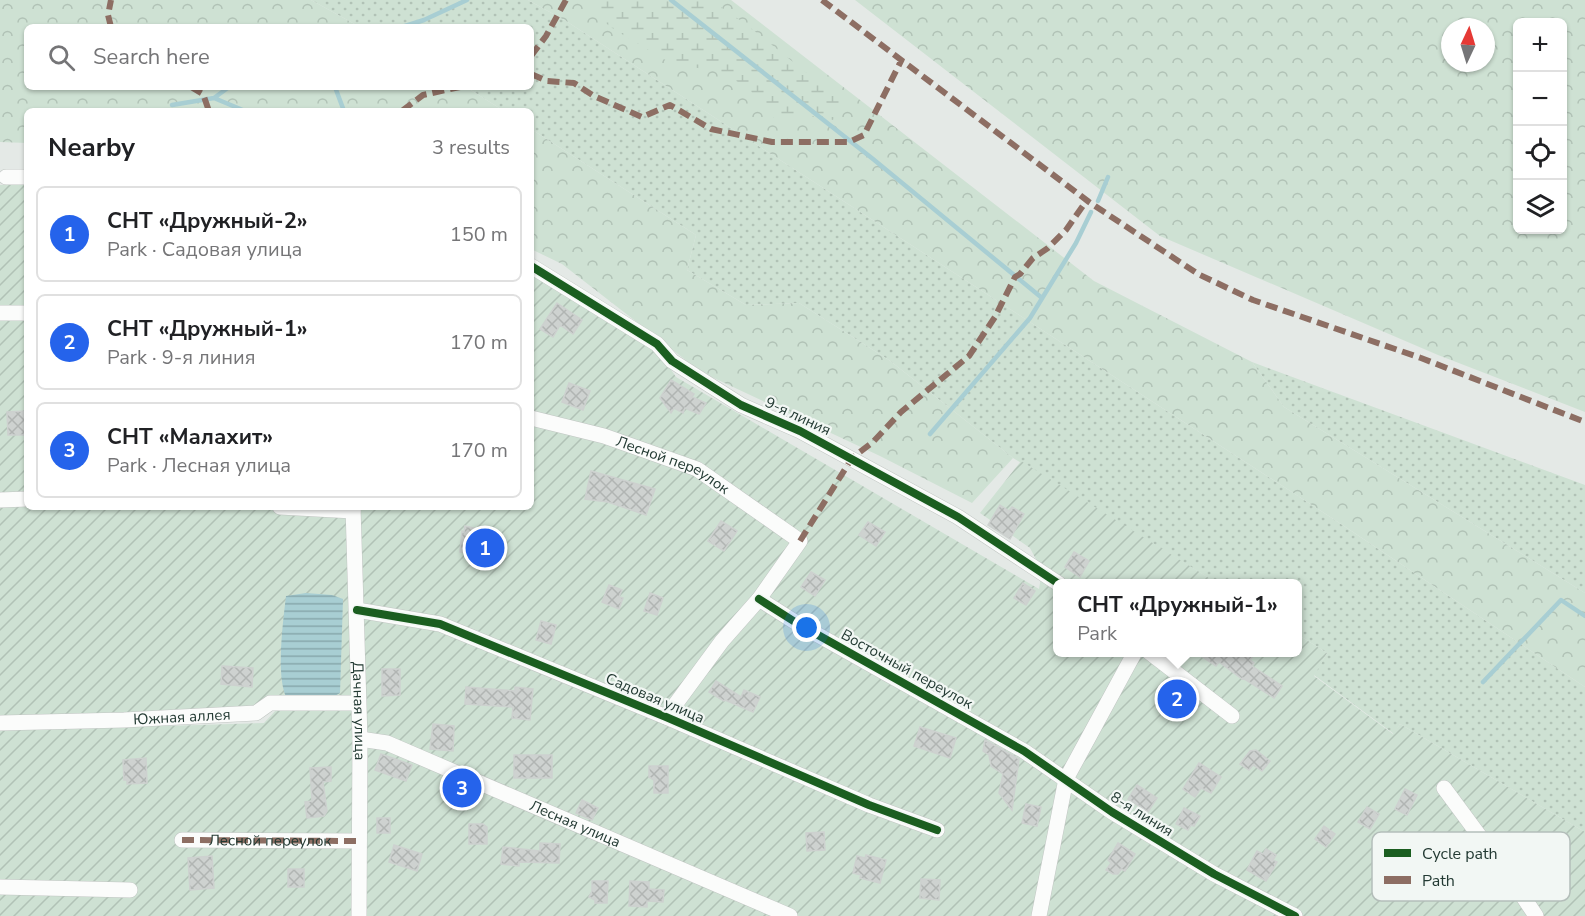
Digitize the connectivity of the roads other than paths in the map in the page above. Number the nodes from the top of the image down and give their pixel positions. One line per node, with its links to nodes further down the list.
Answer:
1 (6, 177): 2 (street)
2 (24, 177)
3 (534, 268): 10 (street, 9-я линия)
4 (0, 313): 5 (street)
5 (24, 313)
6 (534, 419): 11 (street, Лесной переулок)
7 (24, 499): 8 (street)
8 (0, 500)
9 (353, 510): 12 (street, Дачная улица)
10 (1053, 579)
11 (759, 599): 17 (street); 19 (street, Восточный переулок)
12 (357, 610): 15 (street, Дачная улица); 17 (street, Садовая улица)
13 (1132, 657): 21 (street)
14 (1155, 657): 16 (street)
15 (358, 703): 18 (street, Южная аллея); 20 (street, Дачная улица)
16 (1232, 716)
17 (666, 717): 23 (street, Садовая улица)
18 (0, 723)
19 (980, 726): 21 (street, 8-я линия)
20 (360, 739): 26 (street, Дачная улица); 31 (street, Лесная улица)
21 (1066, 779): 32 (street); 33 (street, 8-я линия)
22 (1444, 788): 24 (street)
23 (937, 830)
24 (1477, 832)
25 (182, 840): 26 (street, Лесной переулок)
26 (359, 841): 30 (street, Дачная улица)
27 (0, 887): 28 (street)
28 (130, 890)
29 (1526, 901): 34 (street)
30 (359, 916)
31 (790, 916)
32 (1039, 916)
33 (1295, 916)
34 (1536, 916)

